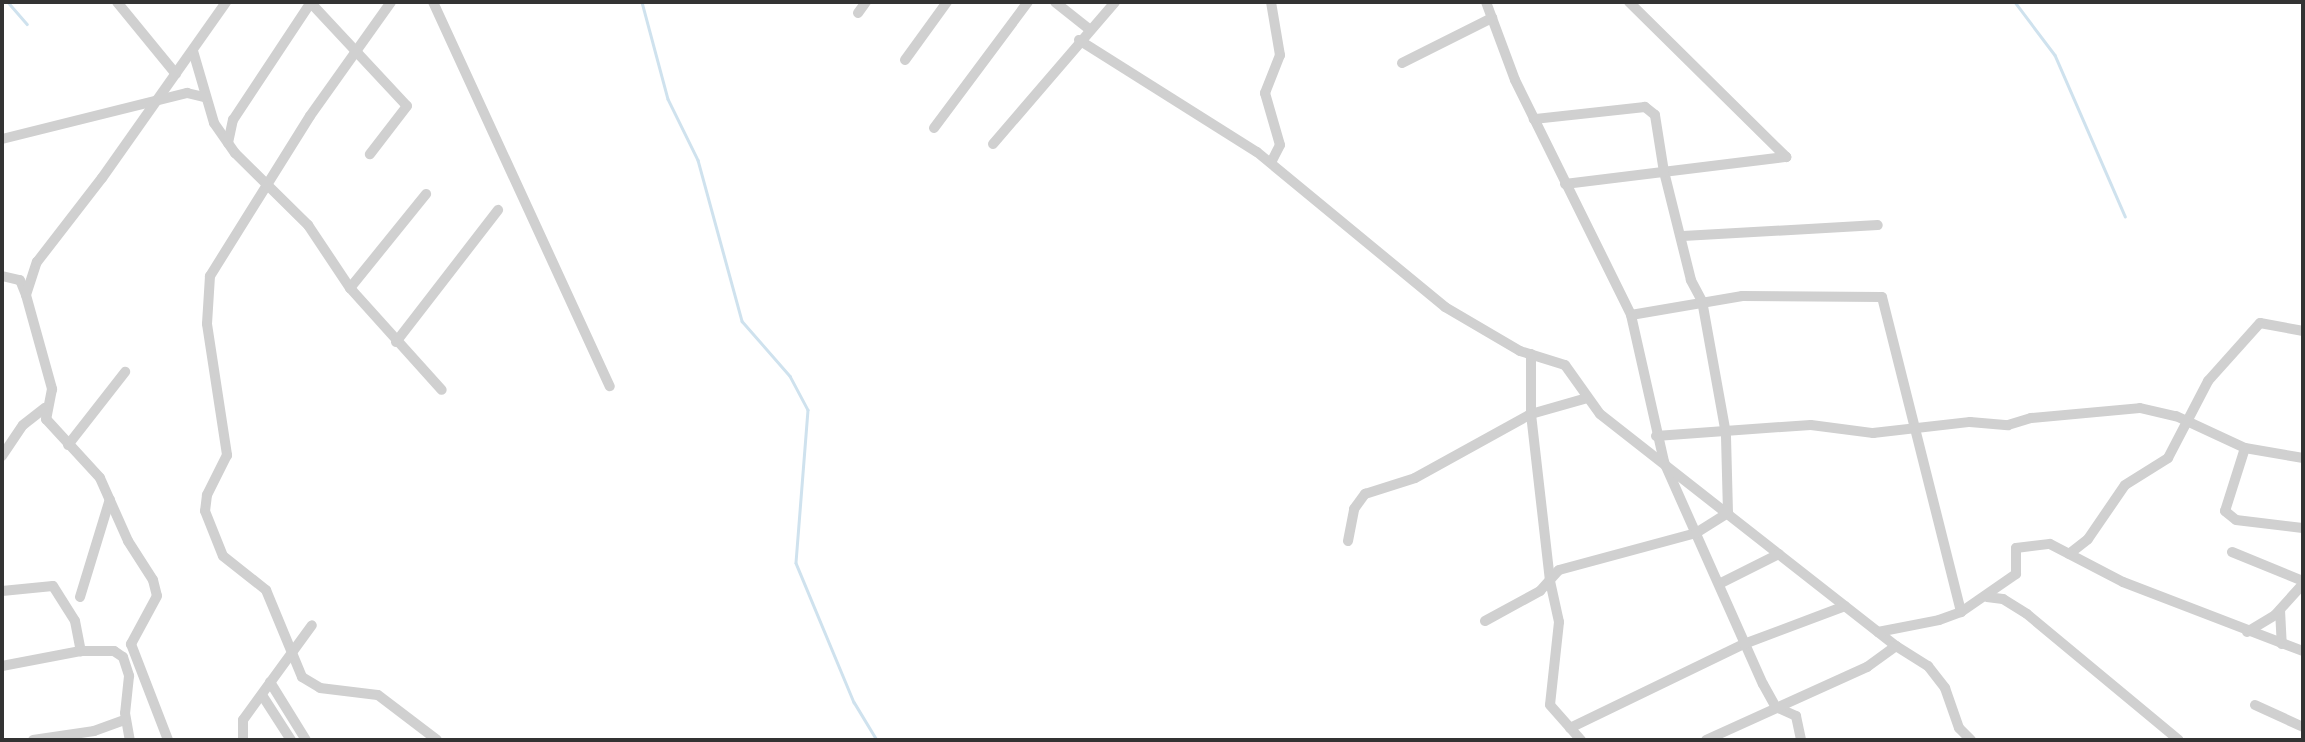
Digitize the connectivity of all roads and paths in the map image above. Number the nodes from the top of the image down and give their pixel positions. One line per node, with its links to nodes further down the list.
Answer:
1 (117, 2): 22 (street)
2 (310, 2): 19 (street); 28 (street)
3 (391, 2): 19 (street)
4 (433, 2): 48 (street)
5 (866, 2): 14 (street)
6 (947, 2): 20 (street)
7 (1028, 2): 26 (street)
8 (1055, 2): 16 (street)
9 (1115, 2): 16 (street)
10 (1271, 2): 31 (street)
11 (1486, 2): 15 (street)
12 (1629, 2): 32 (street)
13 (220, 4): 18 (street)
14 (858, 13)
15 (1492, 18): 21 (street); 25 (street)
16 (1089, 29): 17 (street)
17 (1079, 40): 29 (street); 31 (street)
18 (193, 51): 22 (street); 23 (street)
19 (354, 51): 30 (street); 34 (street)
20 (905, 60)
21 (1402, 63)
22 (176, 74): 24 (street)
23 (205, 97): 24 (street); 28 (street)
24 (155, 103): 27 (street); 41 (street)
25 (1534, 119): 32 (street); 33 (street)
26 (934, 128)
27 (2, 139)
28 (228, 143): 34 (street)
29 (993, 144)
30 (370, 154)
31 (1271, 163): 46 (street)
32 (1664, 172): 33 (street); 38 (street)
33 (1565, 184): 43 (street)
34 (268, 186): 40 (street); 89 (street)
35 (426, 194): 40 (street)
36 (498, 210): 45 (street)
37 (1878, 225): 38 (street)
38 (1683, 236): 42 (street)
39 (2, 276): 41 (street)
40 (350, 288): 45 (street)
41 (26, 295): 51 (street)
42 (1702, 301): 43 (street); 54 (street); 55 (street)
43 (1631, 316): 56 (street)
44 (2303, 331): 53 (street)
45 (396, 342): 49 (street)
46 (1531, 354): 50 (street); 52 (street)
47 (125, 372): 57 (street)
48 (610, 386)
49 (442, 390)
50 (1587, 398): 52 (street); 61 (street)
51 (45, 408): 57 (street); 59 (street)
52 (1531, 414): 67 (street); 72 (street)
53 (2184, 423): 54 (street); 58 (street); 66 (street)
54 (1916, 426): 55 (street); 80 (street)
55 (1726, 434): 56 (street); 63 (street)
56 (1656, 436): 61 (street)
57 (68, 445): 62 (street)
58 (2245, 448): 60 (street); 64 (street)
59 (2, 456)
60 (2303, 458)
61 (1664, 462): 63 (street); 65 (street)
62 (110, 499): 76 (street); 101 (street)
63 (1728, 513): 65 (street); 69 (street)
64 (2303, 528)
65 (1696, 533): 72 (street); 74 (street)
66 (2088, 539): 70 (street); 71 (street)
67 (1348, 541)
68 (2232, 552): 73 (street)
69 (1779, 554): 74 (street); 78 (street)
70 (2069, 554): 71 (street); 77 (street)
71 (2093, 565): 84 (street)
72 (1550, 581): 81 (street); 98 (street)
73 (2303, 582): 79 (street)
74 (1719, 584): 85 (street)
75 (2, 591): 88 (street)
76 (80, 597)
77 (1987, 597): 80 (street); 110 (street)
78 (1845, 606): 83 (street); 85 (street)
79 (2280, 610): 84 (street); 86 (street)
80 (1961, 611): 83 (street)
81 (1485, 621)
82 (312, 625): 89 (street)
83 (1878, 632): 87 (street)
84 (2248, 632): 86 (street)
85 (1744, 644): 95 (street); 98 (street)
86 (2282, 644): 90 (street)
87 (1896, 646): 95 (street); 109 (street)
88 (81, 651): 91 (street); 96 (street)
89 (293, 652): 92 (street); 105 (street)
90 (2303, 652)
91 (2, 666)
92 (270, 682): 93 (street); 104 (street)
93 (262, 695): 102 (street); 103 (street)
94 (2255, 705): 97 (street)
95 (1776, 707): 107 (street); 108 (street)
96 (125, 720): 99 (street); 100 (street)
97 (2303, 727)
98 (1570, 728): 106 (street)
99 (33, 740)
100 (131, 740)
101 (168, 740)
102 (243, 740)
103 (291, 740)
104 (306, 740)
105 (438, 740)
106 (1581, 740)
107 (1706, 740)
108 (1801, 740)
109 (1971, 740)
110 (2179, 740)

